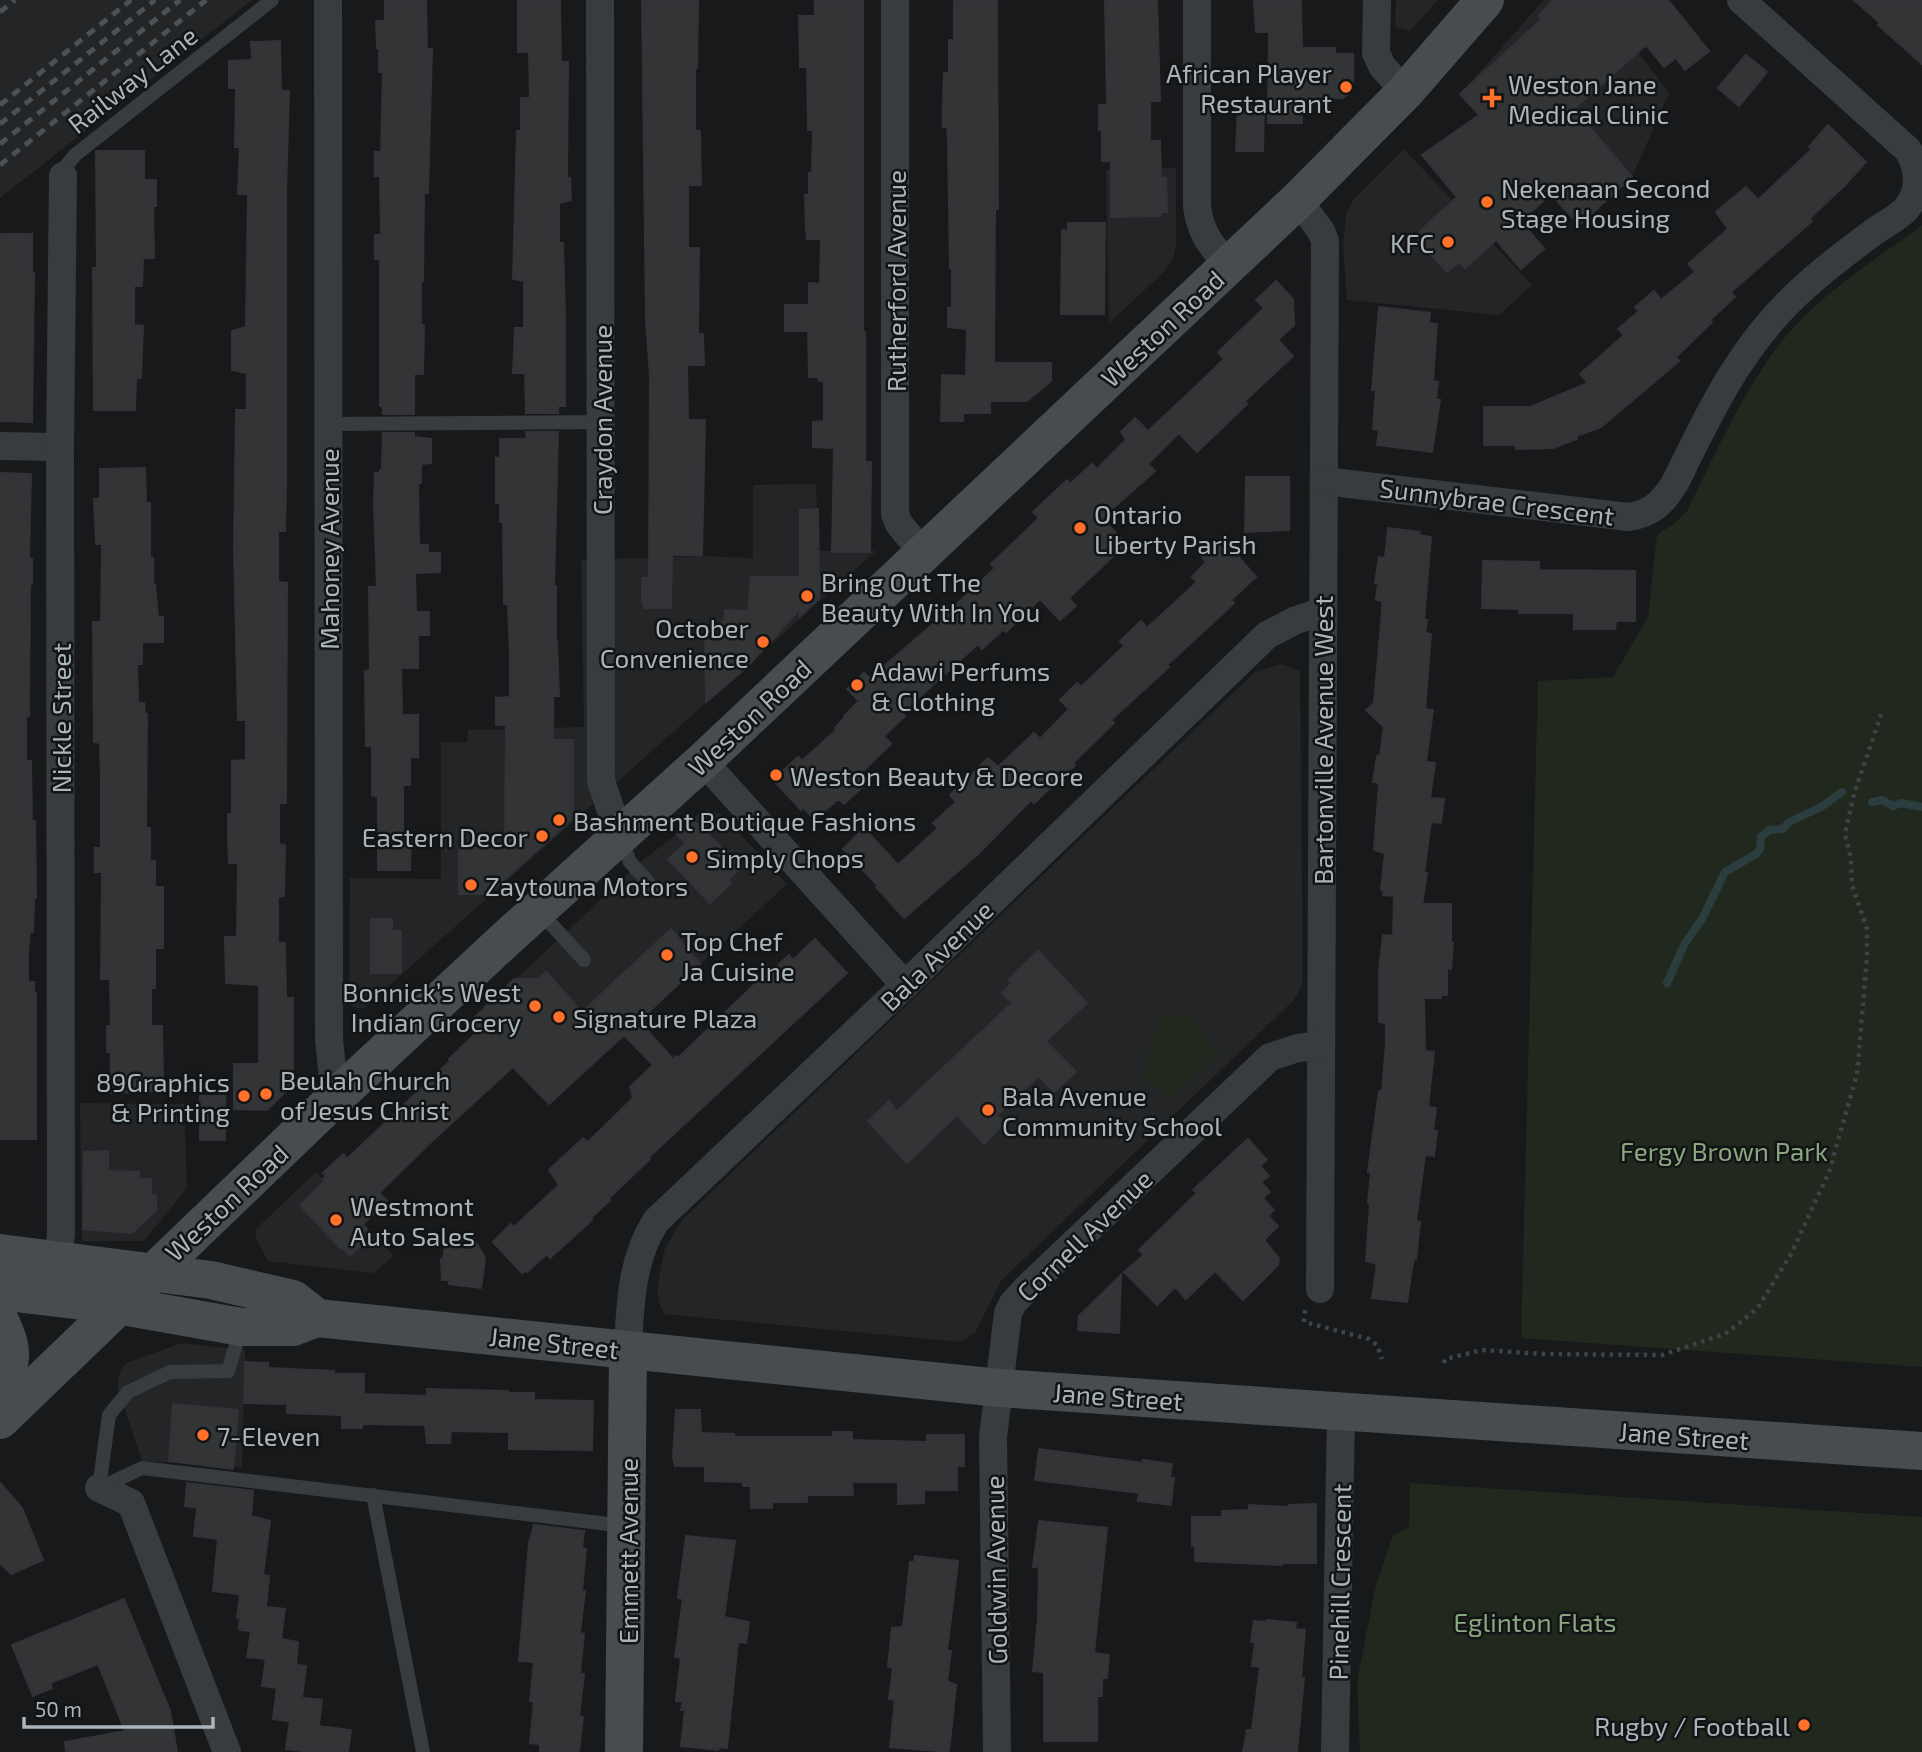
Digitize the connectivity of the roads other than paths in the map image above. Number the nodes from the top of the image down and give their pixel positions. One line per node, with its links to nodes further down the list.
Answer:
1 (272, 0): 10 (lane, Railway Lane)
2 (328, 0): 14 (street, Mahoney Avenue)
3 (600, 0): 13 (street, Craydon Avenue)
4 (895, 0): 18 (street, Rutherford Avenue)
5 (1197, 0): 12 (street)
6 (1377, 0): 9 (street)
7 (1485, 0): 9 (main road, Weston Road)
8 (1741, 0): 17 (street, Sunnybrae Crescent)
9 (1405, 92): 11 (main road, Weston Road)
10 (63, 176): 16 (street, Nickle Street)
11 (1298, 200): 12 (main road, Weston Road); 17 (street, Bartonville Avenue West)
12 (1228, 266): 18 (main road, Weston Road)
13 (601, 422): 14 (lane); 21 (street, Craydon Avenue)
14 (328, 424): 27 (street, Mahoney Avenue)
15 (0, 446): 16 (street)
16 (60, 447): 29 (street, Nickle Street)
17 (1324, 481): 19 (street, Bartonville Avenue West)
18 (923, 553): 20 (main road, Weston Road)
19 (1321, 612): 25 (street, Bala Avenue); 26 (street, Bartonville Avenue West)
20 (703, 761): 21 (main road, Weston Road); 25 (street)
21 (620, 836): 22 (lane); 23 (main road, Weston Road)
22 (657, 892)
23 (538, 910): 24 (lane); 27 (main road, Weston Road)
24 (583, 960)
25 (905, 985): 37 (street, Bala Avenue)
26 (1321, 1045): 31 (street, Bartonville Avenue West); 38 (street, Cornell Avenue)
27 (335, 1098): 30 (main road, Weston Road)
28 (0, 1253): 29 (main road, Jane Street)
29 (58, 1260): 30 (main road, Jane Street)
30 (152, 1271): 33 (main road, Weston Road); 34 (main road, Jane Street)
31 (1320, 1289)
32 (0, 1290): 33 (main road, Jane Street)
33 (117, 1306): 36 (main road, Jane Street); 41 (main road, Weston Road)
34 (317, 1318): 36 (main road, Jane Street); 37 (main road, Jane Street)
35 (0, 1321): 39 (main road)
36 (241, 1327): 43 (lane)
37 (628, 1350): 38 (main road, Jane Street); 45 (main road, Emmett Avenue)
38 (1000, 1388): 40 (main road, Jane Street); 49 (street, Goldwin Avenue)
39 (0, 1389)
40 (1341, 1413): 42 (main road, Jane Street); 50 (street, Pinehill Crescent)
41 (0, 1420)
42 (1922, 1451)
43 (99, 1488): 44 (lane); 46 (street)
44 (373, 1495): 45 (lane); 47 (lane)
45 (628, 1527): 48 (main road, Emmett Avenue)
46 (227, 1752)
47 (424, 1752)
48 (624, 1752)
49 (997, 1752)
50 (1335, 1752)

